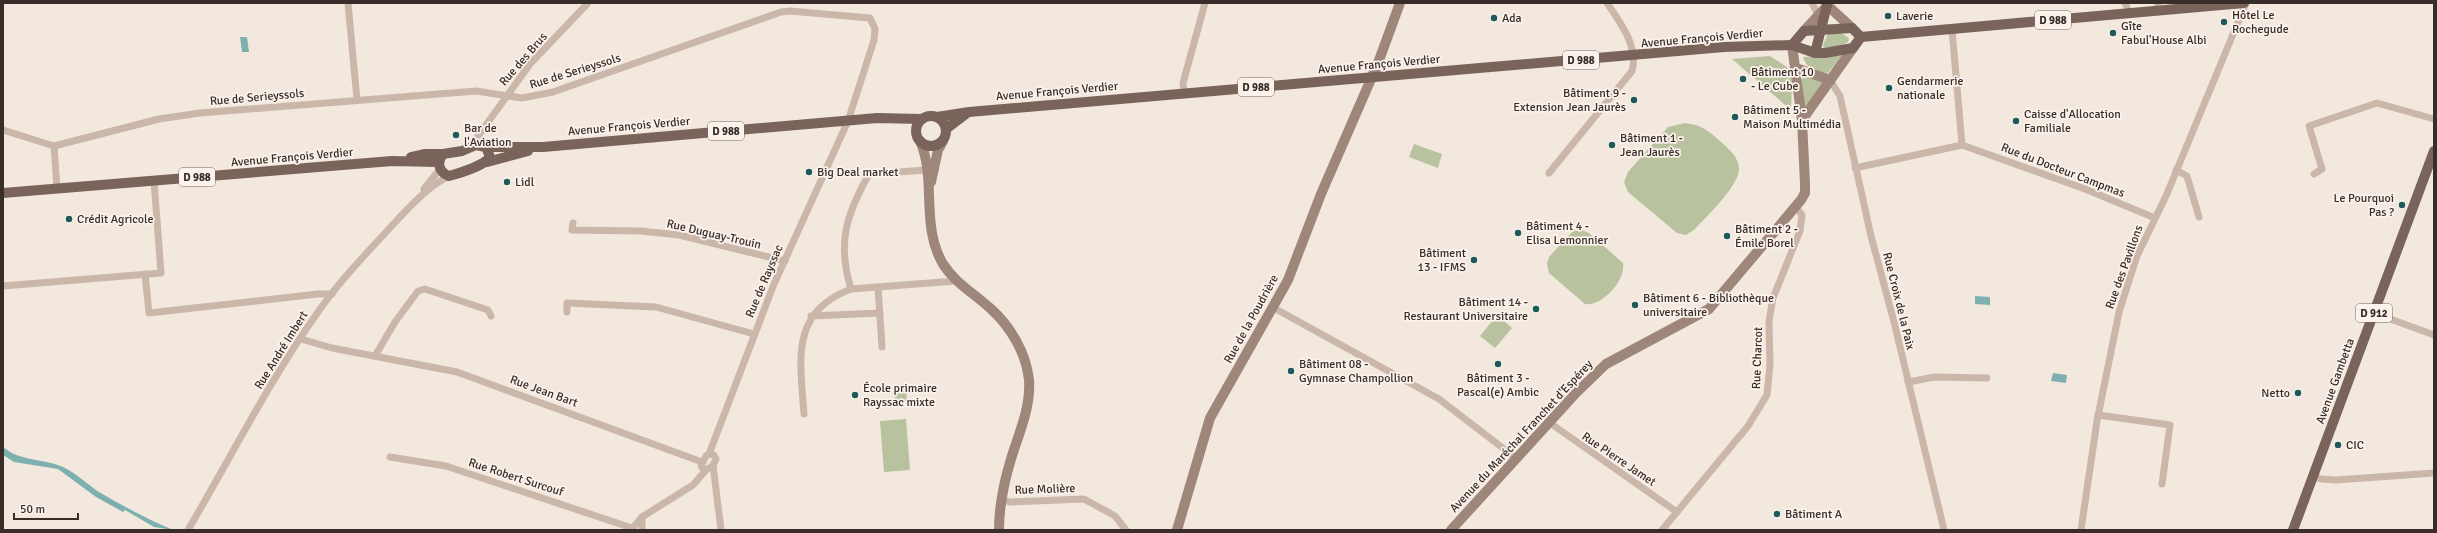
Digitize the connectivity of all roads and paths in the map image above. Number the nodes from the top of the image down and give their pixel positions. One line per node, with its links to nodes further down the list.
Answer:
1 (348, 3): 27 (street)
2 (588, 3): 26 (street, Rue des Brus)
3 (1205, 3): 25 (street)
4 (1400, 3): 23 (street, Rue de la Poudrière)
5 (1607, 3): 21 (street)
6 (1812, 3): 12 (street)
7 (2245, 3): 9 (main road, D 988); 51 (street, Rue des Pavillons)
8 (1827, 4): 12 (street); 13 (street); 15 (main road)
9 (2216, 4): 10 (main road, D 988)
10 (2158, 6): 11 (main road, D 988)
11 (2127, 8): 14 (main road, D 988)
12 (1818, 15): 16 (street)
13 (1852, 28): 15 (main road); 17 (main road)
14 (1952, 29): 17 (main road, D 988); 41 (street)
15 (1821, 30): 16 (main road); 20 (main road)
16 (1804, 31): 18 (main road)
17 (1861, 37): 19 (main road)
18 (1792, 44): 20 (main road); 21 (main road, Avenue François Verdier / D 988); 22 (street, Avenue du Maréchal Franchet d'Espérey)
19 (1853, 48): 20 (main road); 24 (street)
20 (1814, 52)
21 (1632, 56): 23 (main road, Avenue François Verdier / D 988); 52 (street)
22 (1796, 68): 24 (street); 33 (street, Avenue du Maréchal Franchet d'Espérey)
23 (1371, 77): 25 (main road, Avenue François Verdier / D 988); 71 (street, Rue de la Poudrière)
24 (1830, 80): 33 (street); 49 (street, Rue Croix de la Paix)
25 (1184, 93): 28 (main road, Avenue François Verdier / D 988)
26 (506, 94): 27 (street, Rue de Serieyssols); 34 (street, Rue de Serieyssols); 38 (street, Rue des Brus)
27 (357, 100): 42 (street, Rue de Serieyssols)
28 (969, 112): 29 (main road, Avenue François Verdier / D 988); 35 (main road)
29 (936, 117): 30 (main road); 35 (main road)
30 (922, 119): 32 (main road, Avenue François Verdier / D 988); 37 (main road)
31 (2434, 119): 53 (street)
32 (908, 120): 34 (main road, Avenue François Verdier / D 988); 37 (main road)
33 (1802, 120): 60 (street, Avenue du Maréchal Franchet d'Espérey)
34 (848, 121): 45 (main road, Avenue François Verdier / D 988); 64 (street, Rue de Rayssac)
35 (946, 129): 40 (main road)
36 (3, 130): 42 (street)
37 (916, 130): 39 (main road)
38 (481, 134): 43 (street); 44 (street, Rue des Brus)
39 (920, 141): 40 (main road); 50 (street)
40 (943, 141): 57 (street)
41 (1962, 145): 49 (street); 62 (street, Rue du Docteur Campmas)
42 (54, 146): 56 (street)
43 (484, 146): 44 (main road, Avenue François Verdier); 45 (main road, Avenue François Verdier / D 988); 48 (main road)
44 (470, 147): 47 (main road, Avenue François Verdier)
45 (543, 147): 48 (main road, Avenue François Verdier / D 988)
46 (2434, 151): 74 (main road, Avenue Gambetta / D 912)
47 (440, 162): 54 (main road); 55 (main road, Avenue François Verdier / D 988); 59 (street, Rue André Imbert)
48 (487, 162): 54 (main road, Avenue François Verdier)
49 (1855, 168): 83 (street, Rue Croix de la Paix)
50 (926, 170): 57 (street); 69 (street)
51 (2176, 170): 61 (street); 62 (street, Rue des Pavillons)
52 (1548, 173)
53 (2314, 174)
54 (450, 176): 59 (street, Rue André Imbert)
55 (154, 181): 56 (main road, Avenue François Verdier / D 988); 65 (street)
56 (57, 188): 58 (main road, Avenue François Verdier / D 988)
57 (928, 192): 66 (street)
58 (3, 193)
59 (417, 199): 70 (street, Rue André Imbert)
60 (1796, 207): 86 (street, Avenue du Maréchal Franchet d'Espérey); 97 (street, Rue Charcot)
61 (2199, 217)
62 (2155, 218): 85 (street, Rue des Pavillons)
63 (572, 223): 64 (street, Rue Duguay-Trouin)
64 (785, 261): 77 (street, Rue de Rayssac)
65 (145, 274): 67 (street); 70 (street)
66 (956, 280): 68 (street); 96 (street)
67 (3, 286)
68 (878, 287): 69 (street); 73 (street)
69 (851, 289): 76 (street)
70 (332, 294): 79 (street, Rue André Imbert)
71 (1274, 308): 89 (street); 100 (street, Rue de la Poudrière)
72 (567, 312): 77 (street)
73 (880, 313): 76 (street); 80 (street)
74 (2374, 313): 78 (street); 94 (main road, Avenue Gambetta / D 912)
75 (491, 316): 81 (street)
76 (811, 316): 84 (street)
77 (754, 334): 87 (street, Rue de Rayssac)
78 (2434, 335)
79 (300, 339): 81 (street, Rue Jean Bart); 101 (street, Rue André Imbert)
80 (882, 347)
81 (375, 356): 90 (street, Rue Jean Bart)
82 (1987, 378): 83 (street)
83 (1908, 382): 108 (street, Rue Croix de la Paix)
84 (804, 414)
85 (2098, 415): 95 (street); 109 (street, Rue des Pavillons)
86 (1550, 423): 89 (street, Avenue du Maréchal Franchet d'Espérey); 97 (street, Rue Pierre Jamet)
87 (709, 454): 90 (street); 91 (street)
88 (390, 457): 99 (street, Rue Robert Surcouf)
89 (1517, 459): 106 (street, Avenue du Maréchal Franchet d'Espérey)
90 (702, 462): 92 (street)
91 (713, 465): 92 (street); 103 (street)
92 (706, 470): 98 (street)
93 (2434, 473): 94 (street)
94 (2313, 476): 110 (main road, Avenue Gambetta / D 912)
95 (2162, 484)
96 (1002, 498): 104 (street); 105 (street, Rue Molière)
97 (1677, 512): 107 (street, Rue Charcot)
98 (642, 517): 99 (street); 102 (street)
99 (632, 529)
100 (1179, 529)
101 (188, 530)
102 (642, 530)
103 (722, 530)
104 (999, 530)
105 (1126, 530)
106 (1451, 530)
107 (1662, 530)
108 (1944, 530)
109 (2081, 530)
110 (2294, 530)

